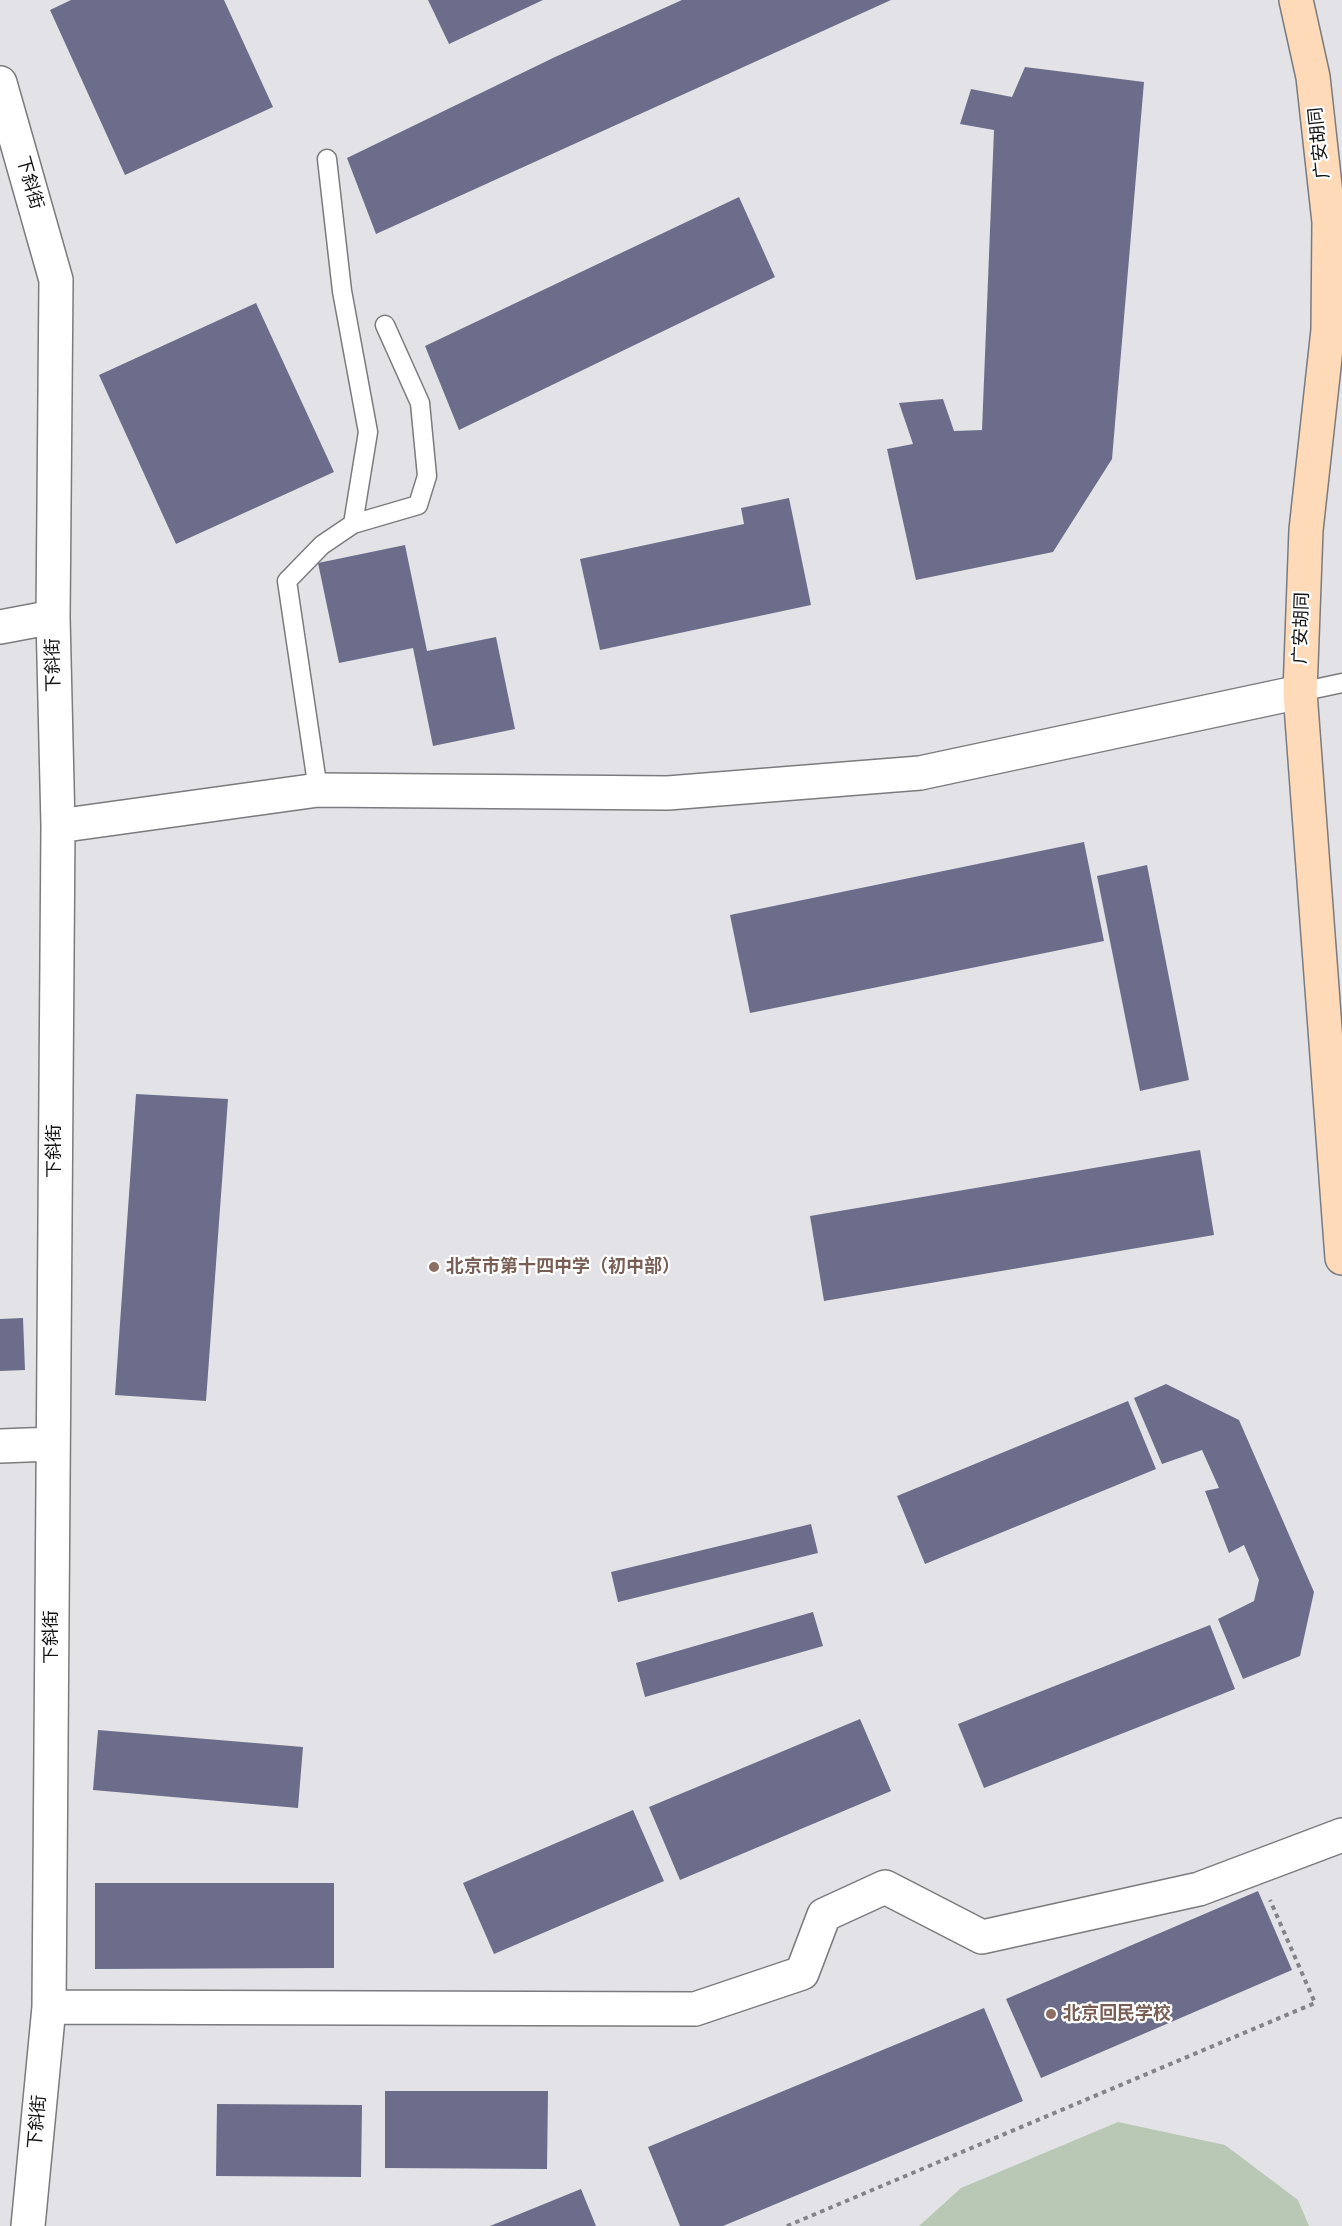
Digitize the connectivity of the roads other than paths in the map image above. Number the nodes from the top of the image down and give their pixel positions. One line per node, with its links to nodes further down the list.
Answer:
1 (1296, 0): 9 (street, 广安胡同)
2 (0, 82): 6 (street, 下斜街)
3 (327, 159): 5 (lane)
4 (385, 325): 5 (lane)
5 (353, 524): 10 (lane)
6 (53, 617): 7 (street); 11 (street, 下斜街)
7 (0, 627)
8 (1342, 683): 9 (lane)
9 (1300, 692): 10 (street); 12 (street, 广安胡同)
10 (318, 790): 11 (street)
11 (58, 826): 13 (street, 下斜街)
12 (1342, 1258)
13 (53, 1444): 14 (street); 16 (street, 下斜街)
14 (0, 1446)
15 (1342, 1835): 16 (street)
16 (49, 2007): 17 (street, 下斜街)
17 (28, 2226)

